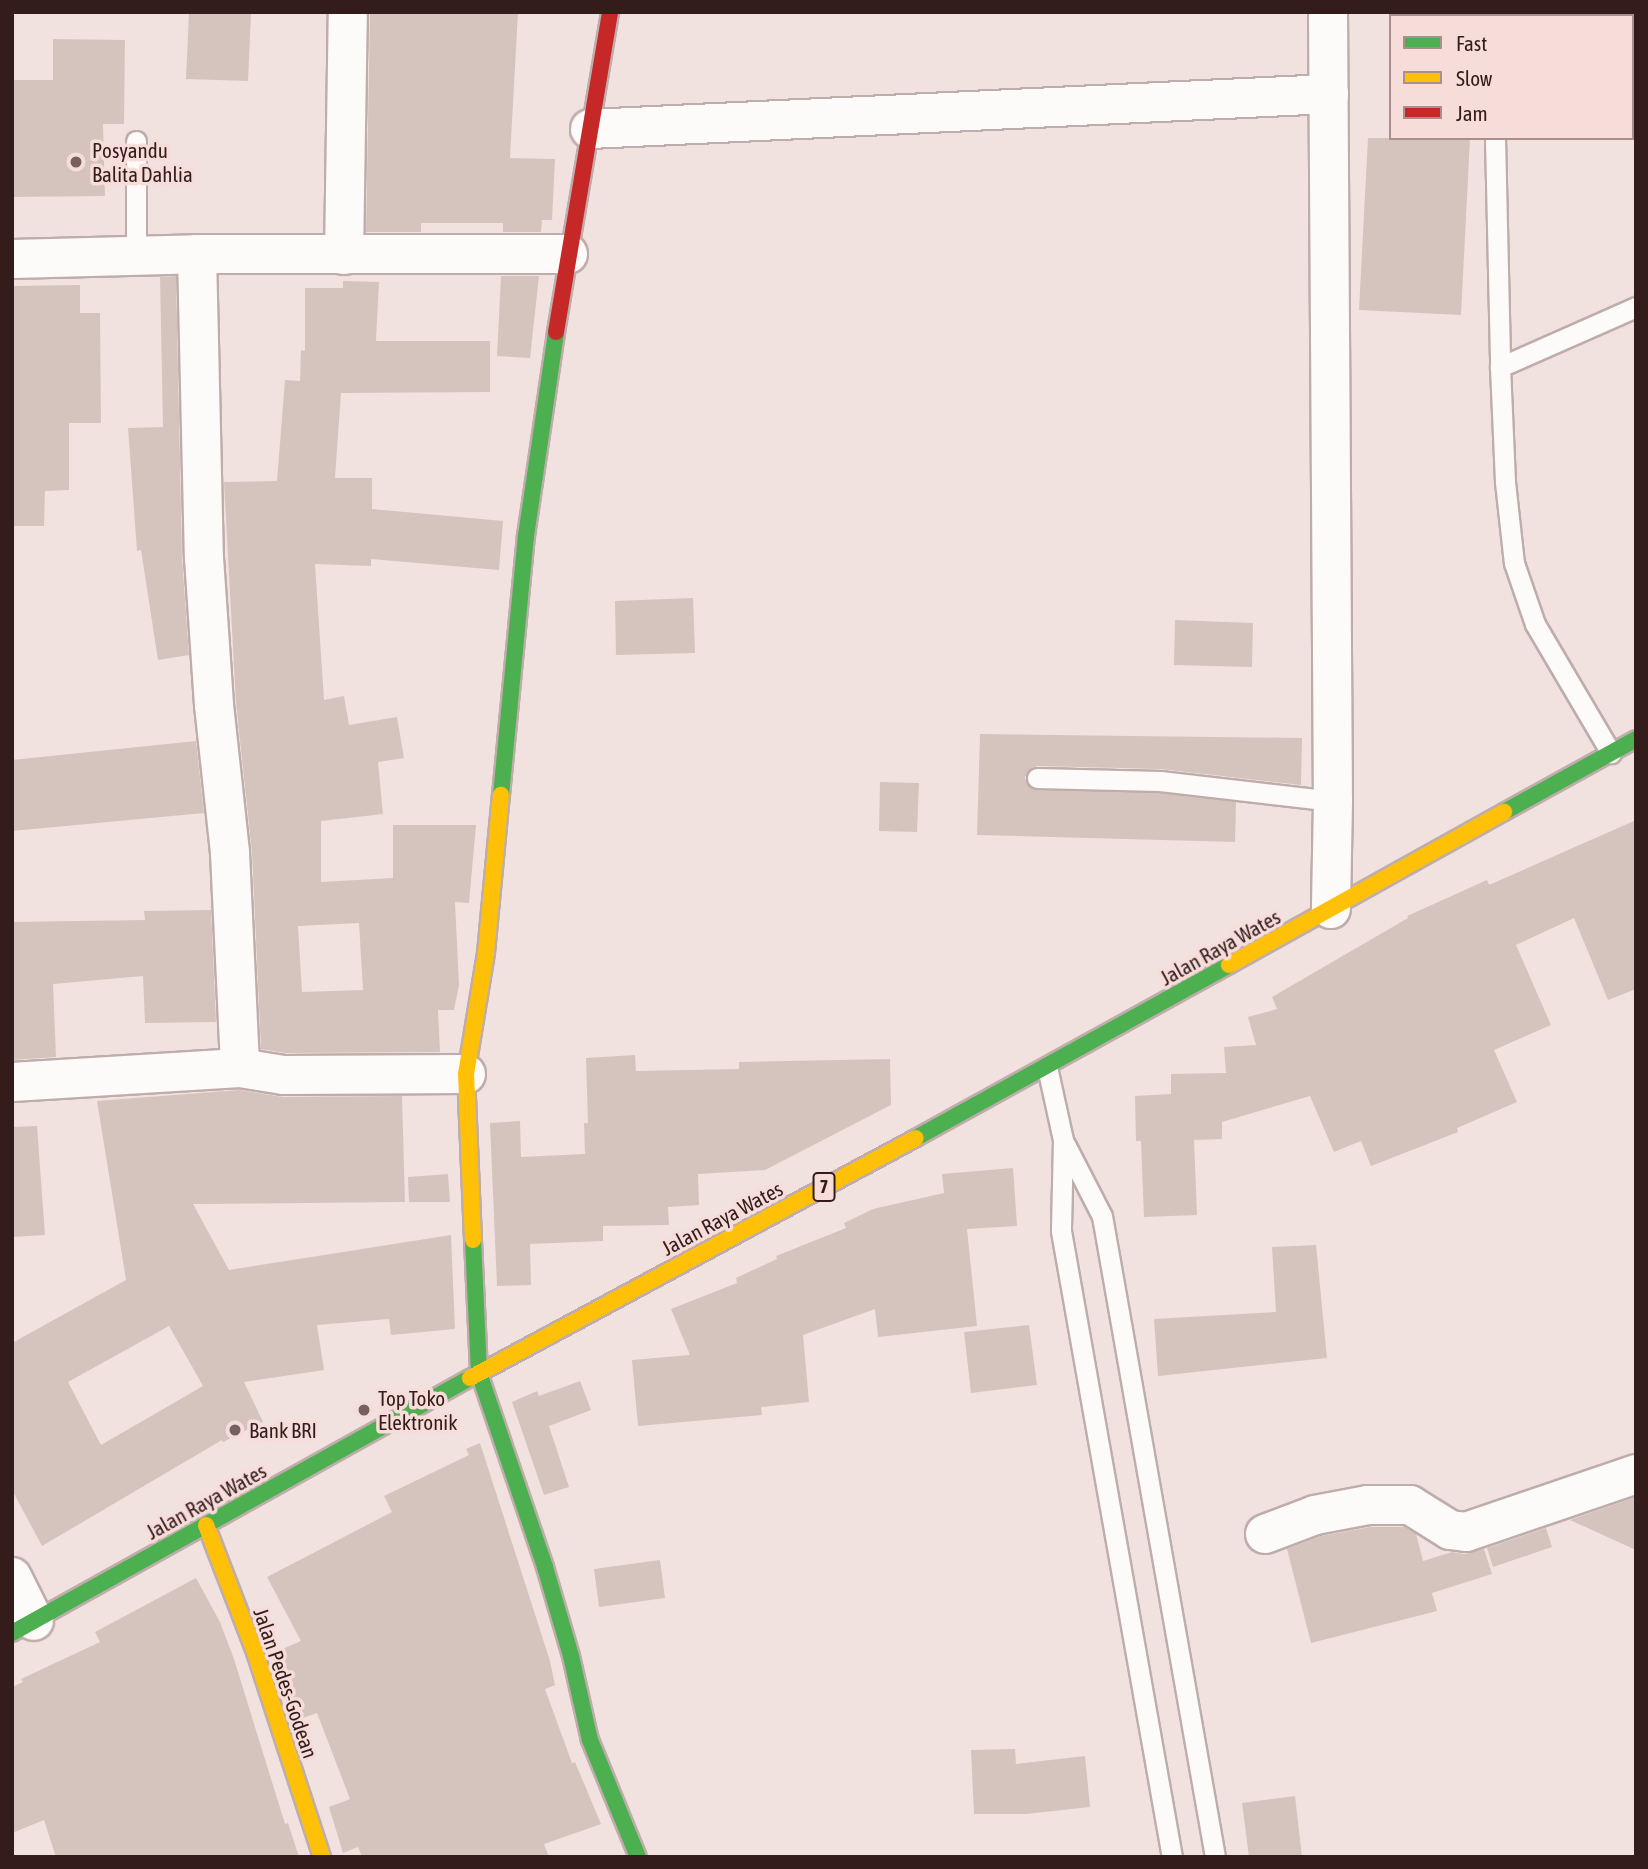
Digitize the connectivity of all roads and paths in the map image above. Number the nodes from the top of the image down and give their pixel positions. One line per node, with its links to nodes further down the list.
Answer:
1 (348, 12): 10 (street)
2 (610, 12): 5 (main road)
3 (1328, 12): 4 (street)
4 (1329, 94): 5 (street); 18 (street)
5 (590, 129): 9 (main road)
6 (1495, 140): 14 (lane)
7 (136, 141): 11 (lane)
8 (197, 254): 10 (street); 11 (street); 21 (street)
9 (568, 254): 10 (street); 22 (main road)
10 (344, 255)
11 (136, 257): 12 (street)
12 (12, 259)
13 (1636, 307): 14 (lane)
14 (1500, 367): 16 (lane)
15 (1636, 739): 16 (main road, Jalan Raya Wates / 7)
16 (1611, 753): 19 (main road, Jalan Raya Wates / 7)
17 (1037, 778): 18 (lane)
18 (1334, 801): 19 (street)
19 (1331, 909): 20 (main road, Jalan Raya Wates / 7)
20 (1047, 1067): 24 (lane); 25 (main road, Jalan Raya Wates / 7)
21 (240, 1068): 22 (street); 23 (street)
22 (466, 1073): 25 (main road)
23 (12, 1082)
24 (1063, 1140): 33 (lane); 34 (lane)
25 (479, 1373): 27 (main road, Jalan Raya Wates / 7); 32 (main road)
26 (1636, 1474): 28 (street)
27 (206, 1525): 30 (main road, Jalan Raya Wates / 7); 31 (main road, Jalan Pedes-Godean)
28 (1265, 1534)
29 (12, 1577): 30 (street)
30 (23, 1627)
31 (322, 1857)
32 (638, 1857)
33 (1172, 1857)
34 (1215, 1857)

